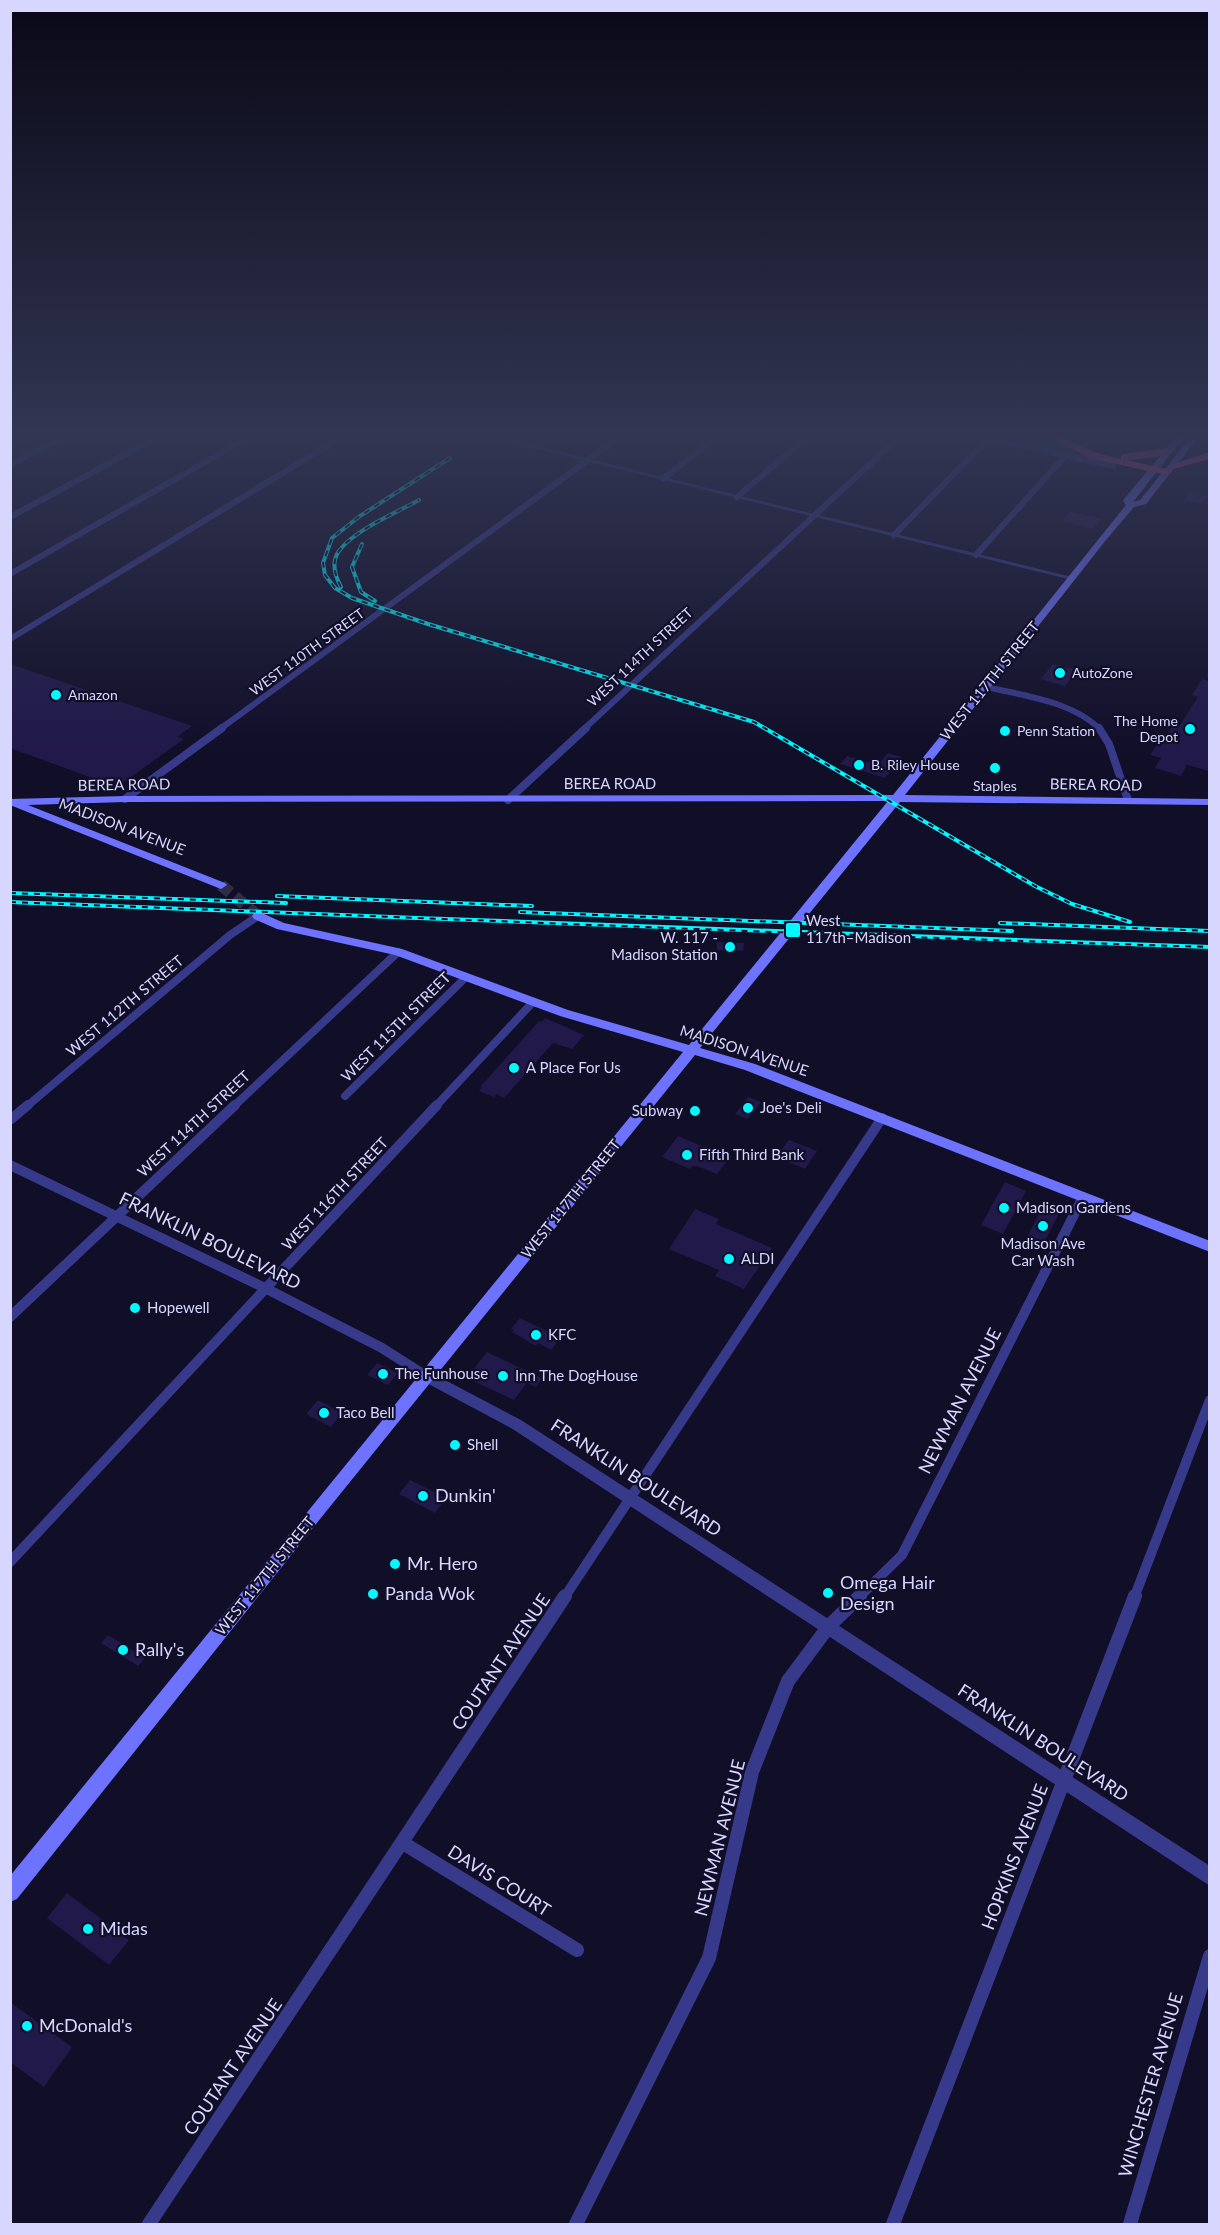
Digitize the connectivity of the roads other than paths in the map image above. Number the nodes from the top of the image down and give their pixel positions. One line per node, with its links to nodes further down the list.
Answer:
1 (65, 542): 9 (street)
2 (169, 542): 11 (street)
3 (476, 542): 14 (street, WEST 110TH STREET)
4 (783, 542): 15 (street, WEST 114TH STREET)
5 (924, 542): 8 (street)
6 (987, 542): 8 (street)
7 (1100, 542): 10 (main road, WEST 117TH STREET)
8 (976, 555): 10 (street)
9 (10, 574)
10 (1072, 578): 12 (main road, WEST 117TH STREET)
11 (10, 639)
12 (987, 687): 13 (main road, WEST 117TH STREET); 16 (street)
13 (895, 798): 15 (main road, BEREA ROAD); 16 (main road, BEREA ROAD); 24 (main road, WEST 117TH STREET)
14 (125, 799): 15 (main road, BEREA ROAD); 17 (main road, BEREA ROAD)
15 (508, 800)
16 (1128, 800): 18 (main road, BEREA ROAD)
17 (11, 801): 19 (main road, MADISON AVENUE)
18 (1209, 802)
19 (221, 885)
20 (258, 916): 21 (main road, MADISON AVENUE); 27 (street, WEST 112TH STREET)
21 (398, 952): 22 (main road, MADISON AVENUE); 30 (street, WEST 114TH STREET)
22 (466, 976): 23 (main road, MADISON AVENUE); 25 (street, WEST 115TH STREET)
23 (533, 1002): 24 (main road, MADISON AVENUE); 32 (street, WEST 116TH STREET)
24 (692, 1050): 26 (main road, MADISON AVENUE); 34 (main road, WEST 117TH STREET)
25 (345, 1096)
26 (882, 1118): 29 (main road, MADISON AVENUE); 36 (street, COUTANT AVENUE)
27 (10, 1120)
28 (10, 1165): 30 (street, FRANKLIN BOULEVARD)
29 (1083, 1197): 31 (main road, MADISON AVENUE); 38 (street, NEWMAN AVENUE)
30 (117, 1217): 32 (street, FRANKLIN BOULEVARD); 33 (street, WEST 114TH STREET)
31 (1209, 1248)
32 (267, 1289): 34 (street, FRANKLIN BOULEVARD); 37 (street, WEST 116TH STREET)
33 (10, 1317)
34 (426, 1376): 36 (street, FRANKLIN BOULEVARD); 42 (main road, WEST 117TH STREET)
35 (1209, 1400): 39 (street, HOPKINS AVENUE)
36 (632, 1498): 38 (street, FRANKLIN BOULEVARD); 40 (street, COUTANT AVENUE)
37 (10, 1562)
38 (829, 1626): 39 (street, FRANKLIN BOULEVARD); 46 (street, NEWMAN AVENUE)
39 (1064, 1780): 41 (street, FRANKLIN BOULEVARD); 47 (street, HOPKINS AVENUE)
40 (403, 1843): 43 (street, DAVIS COURT); 45 (street, COUTANT AVENUE)
41 (1209, 1877)
42 (10, 1892)
43 (577, 1950)
44 (1209, 1956): 48 (street, WINCHESTER AVENUE)
45 (149, 2224)
46 (576, 2224)
47 (893, 2224)
48 (1130, 2224)

